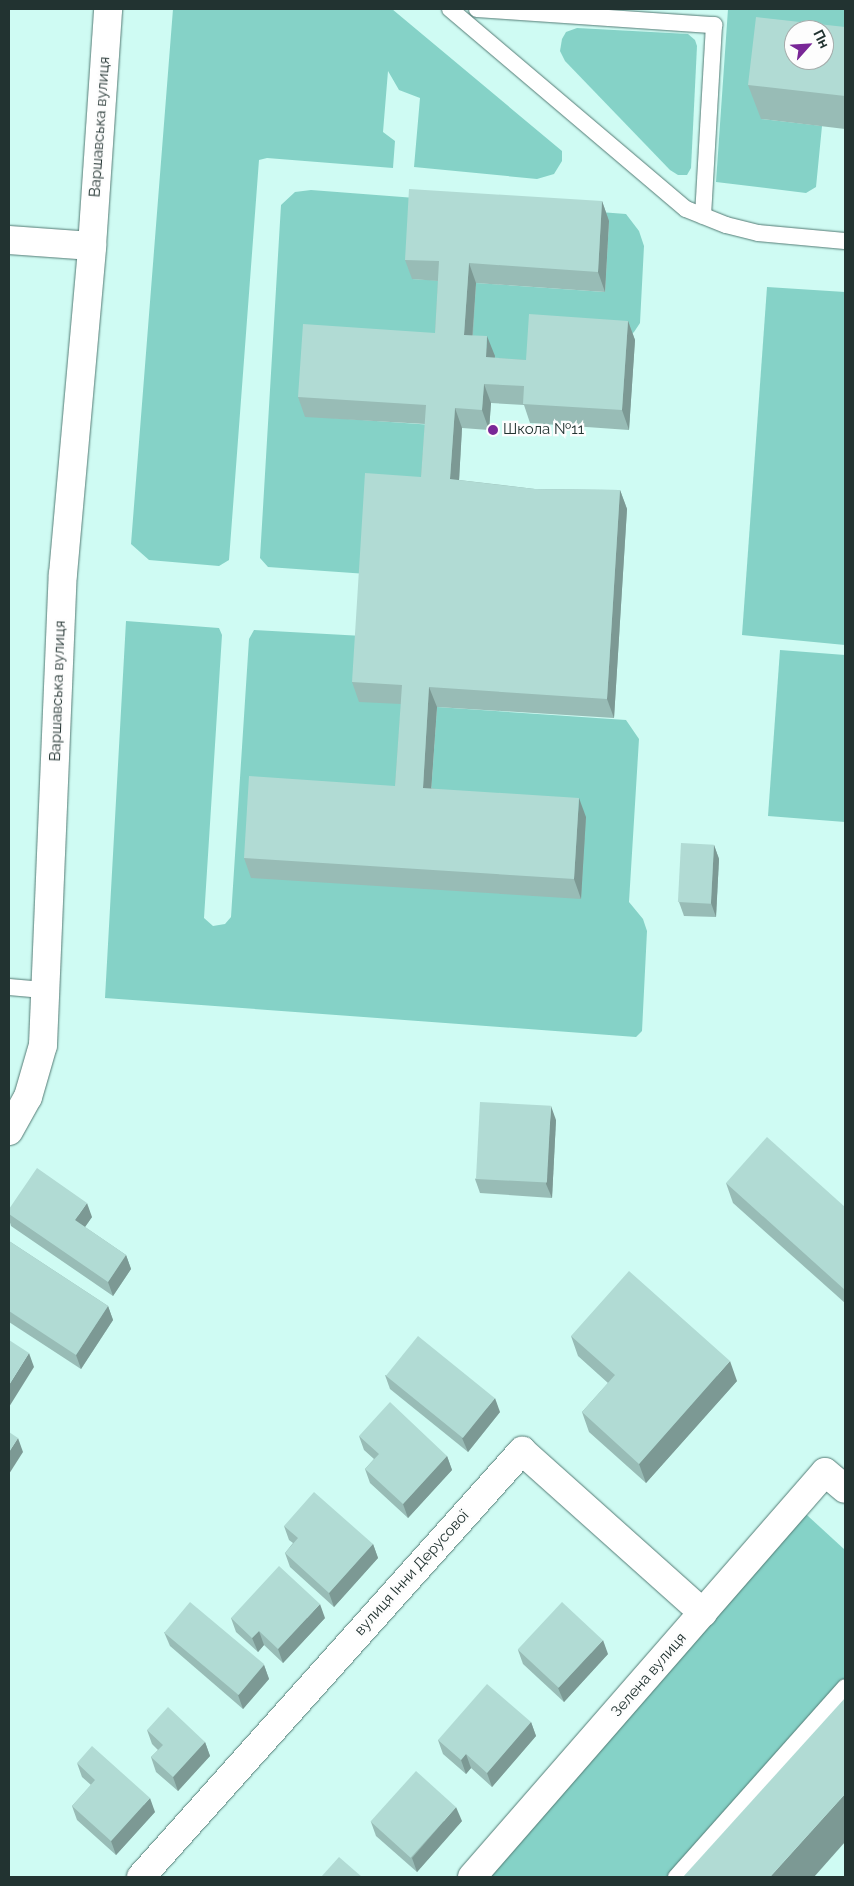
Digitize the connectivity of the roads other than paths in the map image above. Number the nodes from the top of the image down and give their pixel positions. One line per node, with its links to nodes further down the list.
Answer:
1 (108, 9): 7 (street, Варшавська вулиця)
2 (450, 9): 4 (lane)
3 (477, 9): 4 (lane)
4 (703, 216): 6 (lane)
5 (9, 240): 7 (street)
6 (845, 240)
7 (92, 246): 9 (street, Варшавська вулиця)
8 (9, 987): 9 (lane)
9 (46, 990): 10 (street, Варшавська вулиця)
10 (9, 1131)
11 (845, 1489): 12 (street, Зелена вулиця)
12 (703, 1613): 14 (street, вулиця Інни Дерусової); 15 (street, Зелена вулиця)
13 (845, 1686): 16 (lane)
14 (141, 1877)
15 (472, 1877)
16 (676, 1877)

